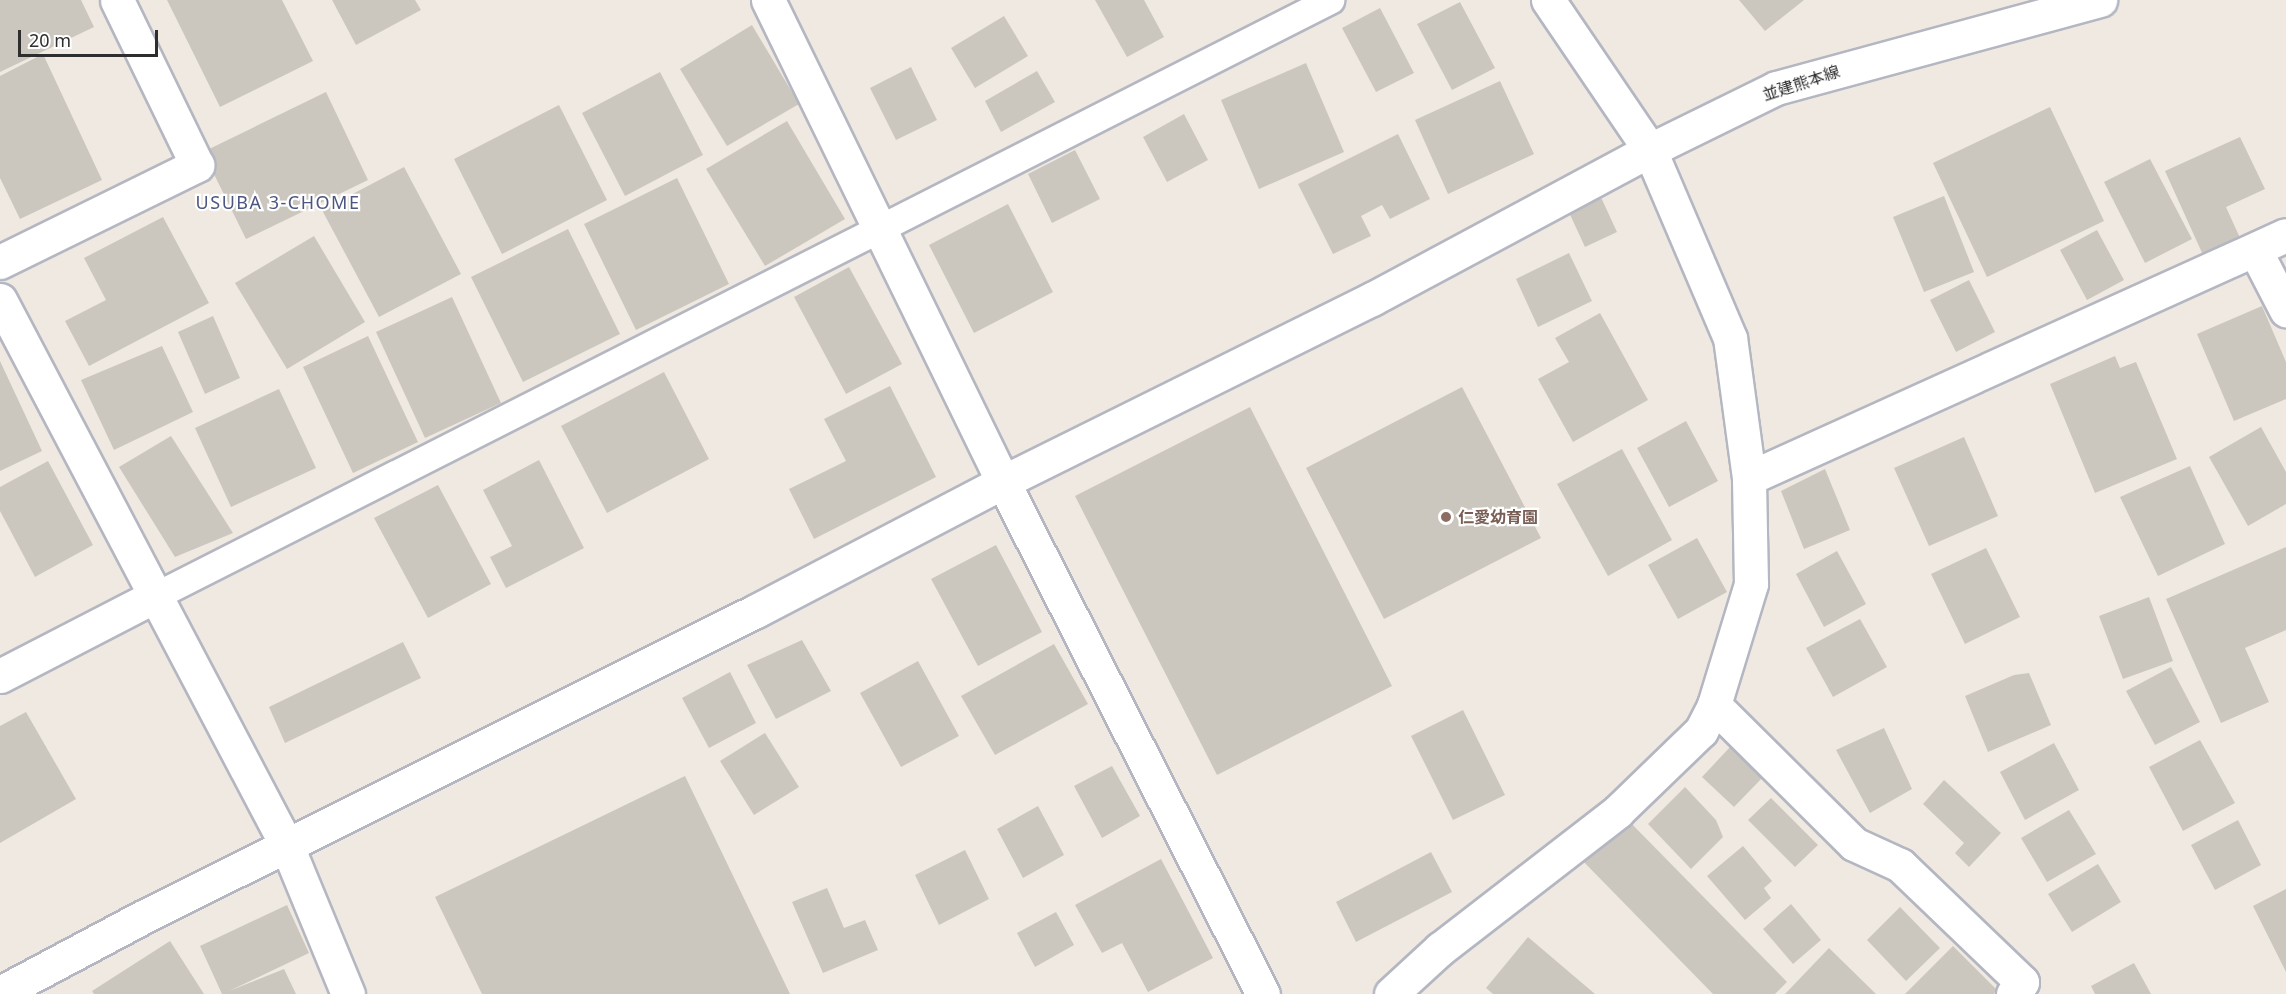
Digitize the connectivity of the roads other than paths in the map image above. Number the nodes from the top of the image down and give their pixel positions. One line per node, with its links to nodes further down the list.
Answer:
1 (117, 0): 10 (street)
2 (768, 0): 7 (street)
3 (1330, 0): 7 (lane)
4 (1548, 0): 6 (street)
5 (2100, 0): 6 (street, 並建熊本線)
6 (1650, 150): 13 (street); 14 (street, 並建熊本線)
7 (882, 229): 14 (street); 15 (lane)
8 (2286, 235): 9 (street)
9 (2255, 250): 12 (street); 13 (street)
10 (0, 262)
11 (0, 300): 15 (street)
12 (2286, 310)
13 (1749, 478): 17 (street)
14 (1003, 482): 18 (street, 並建熊本線); 21 (street)
15 (155, 596): 16 (street); 18 (street)
16 (0, 676)
17 (1714, 705): 22 (street); 23 (street)
18 (286, 846): 19 (street, 並建熊本線); 20 (street)
19 (0, 993)
20 (348, 994)
21 (1263, 994)
22 (1391, 994)
23 (2013, 994)

